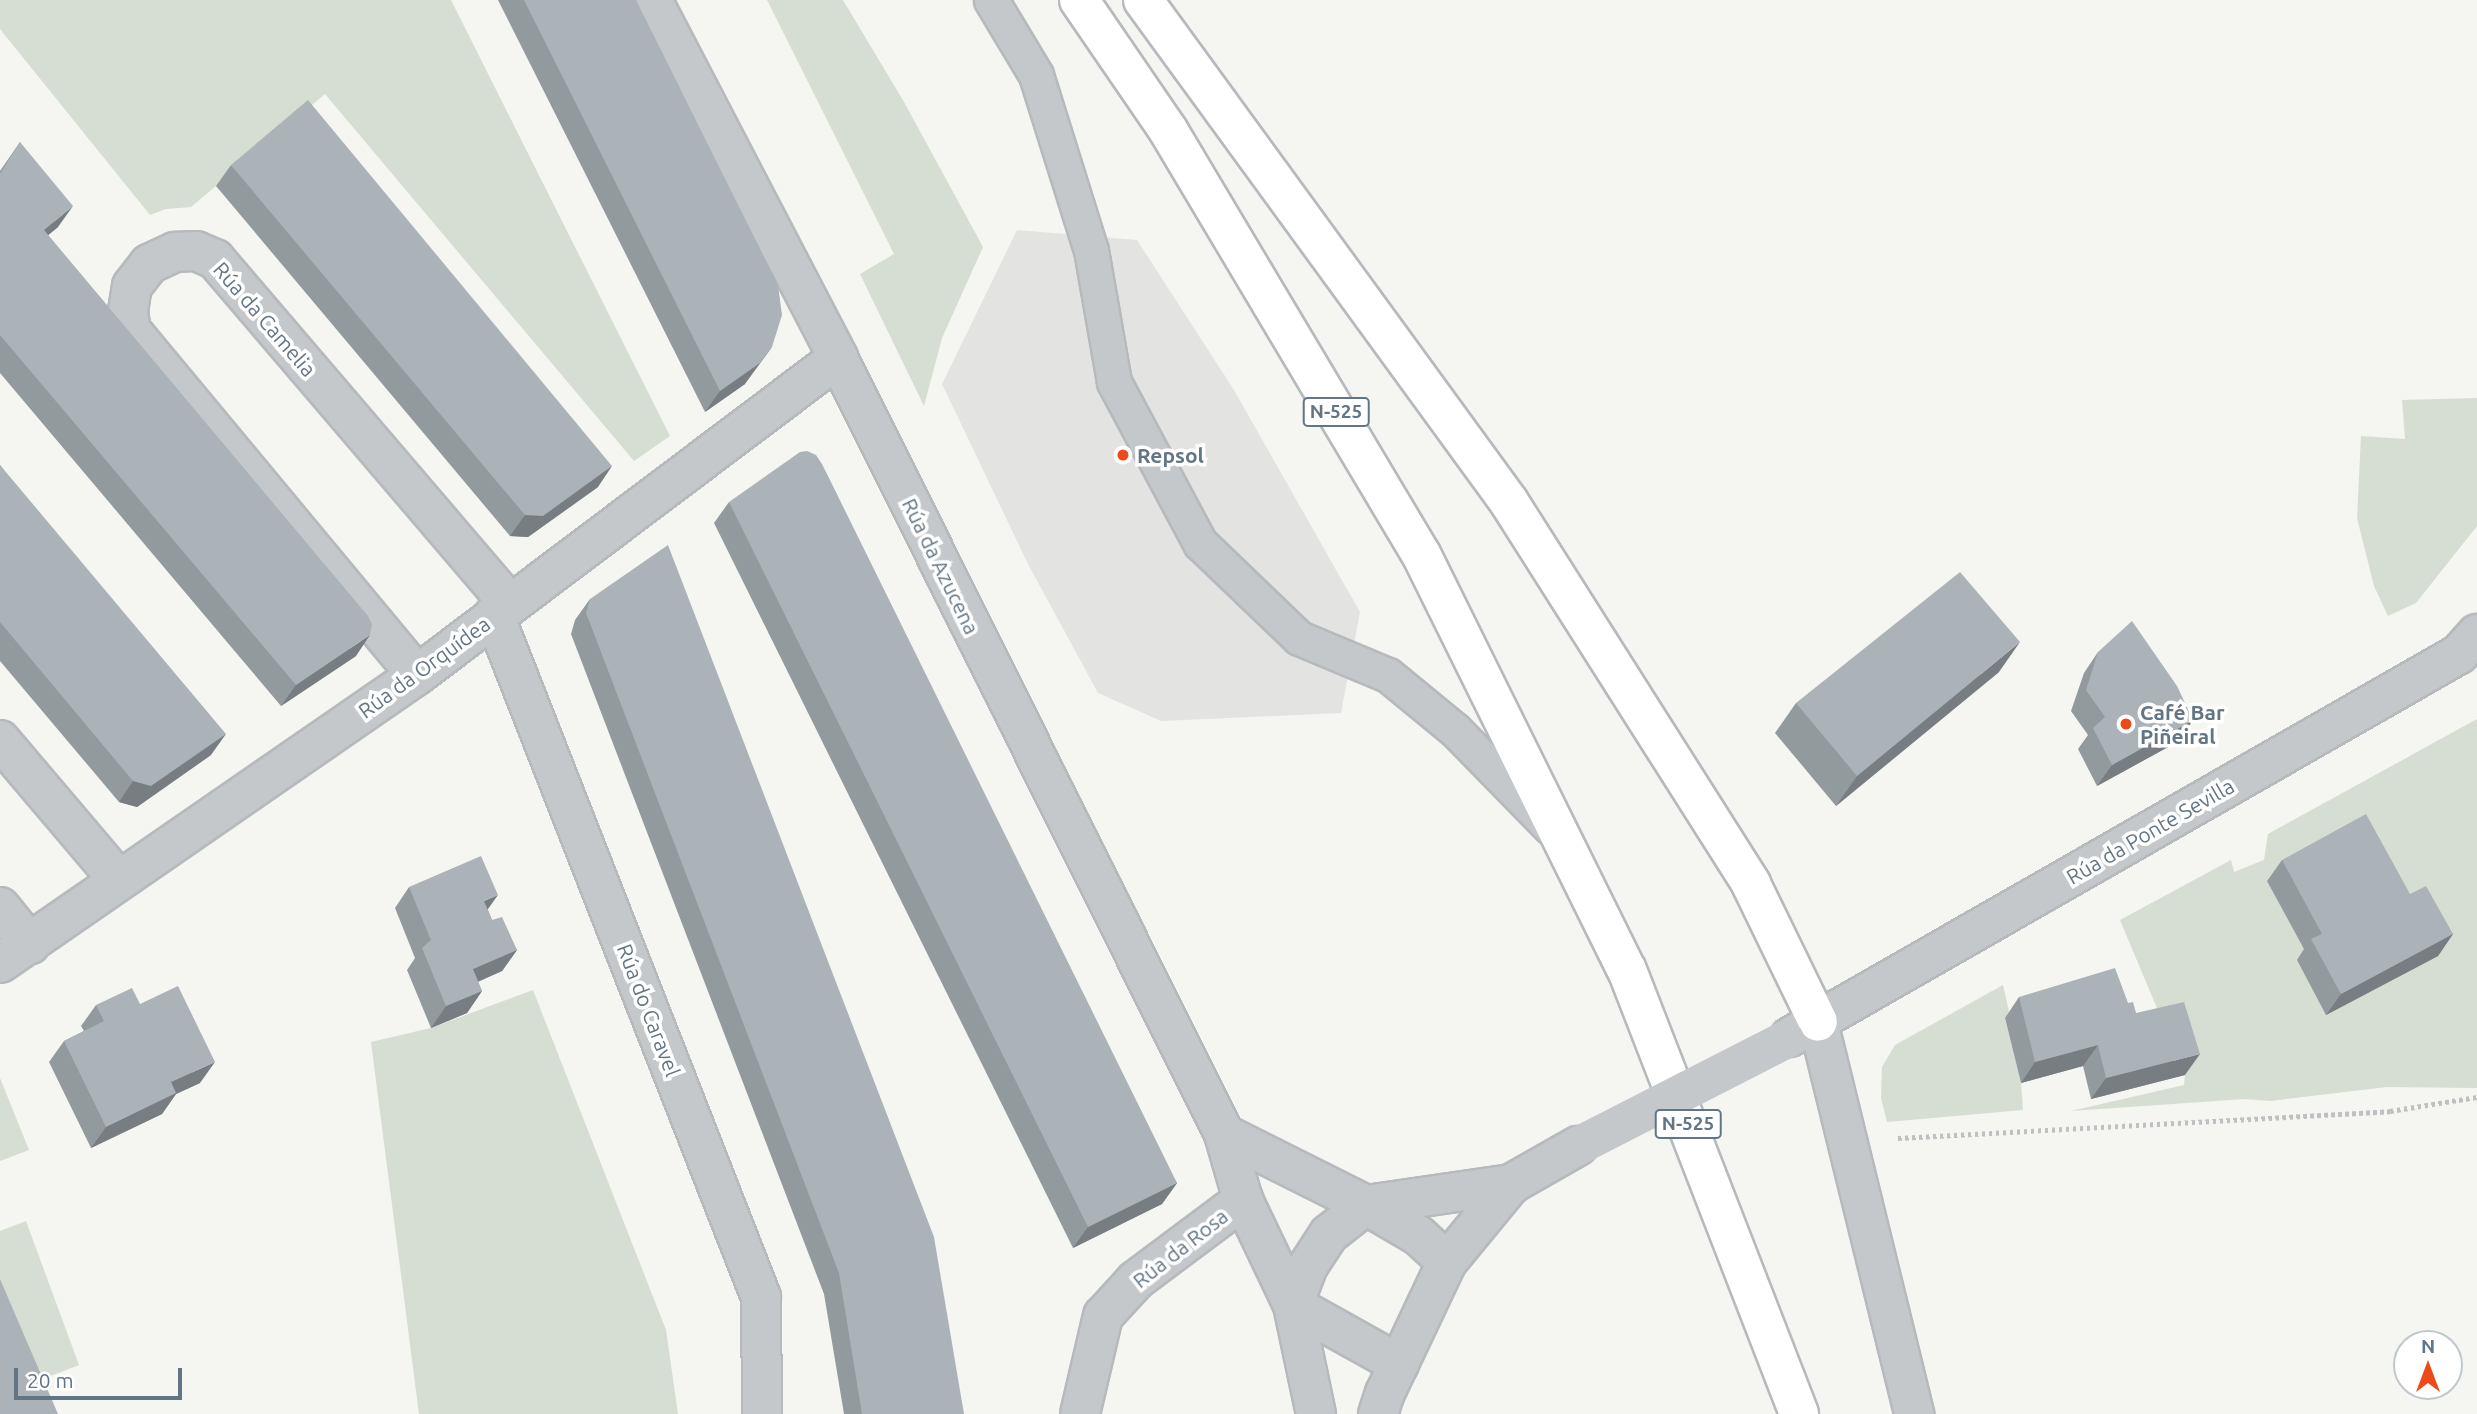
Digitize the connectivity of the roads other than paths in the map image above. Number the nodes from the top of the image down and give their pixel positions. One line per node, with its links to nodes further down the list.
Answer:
1 (652, 0): 5 (street, Rúa da Azucena)
2 (991, 0): 10 (lane)
3 (1079, 0): 10 (highway, N-525)
4 (1143, 0): 14 (highway)
5 (838, 358): 6 (street, Rúa da Orquídea); 15 (street, Rúa da Azucena)
6 (501, 609): 8 (street, Rúa da Orquídea); 8 (street, Rúa da Camelia); 22 (street, Rúa do Caravel)
7 (2477, 634): 14 (street, Rúa da Ponte Sevilla)
8 (417, 675): 11 (street, Rúa da Orquídea)
9 (0, 740): 11 (street)
10 (1564, 841): 26 (highway, N-525)
11 (118, 879): 13 (street, Rúa da Orquídea)
12 (0, 907): 13 (street)
13 (15, 954)
14 (1818, 1022): 16 (street, Rúa da Ponte Sevilla, bridge); 27 (street)
15 (1224, 1134): 17 (street, Rúa da Azucena); 18 (street)
16 (1511, 1184): 18 (street); 19 (street)
17 (1242, 1200): 20 (street, Rúa da Azucena); 23 (street, Rúa da Rosa)
18 (1366, 1205): 19 (street); 20 (street)
19 (1447, 1262): 21 (street)
20 (1293, 1305): 21 (street); 24 (street, Rúa da Azucena)
21 (1399, 1364): 25 (street)
22 (762, 1414)
23 (1080, 1414)
24 (1316, 1414)
25 (1378, 1414)
26 (1799, 1414)
27 (1914, 1414)

